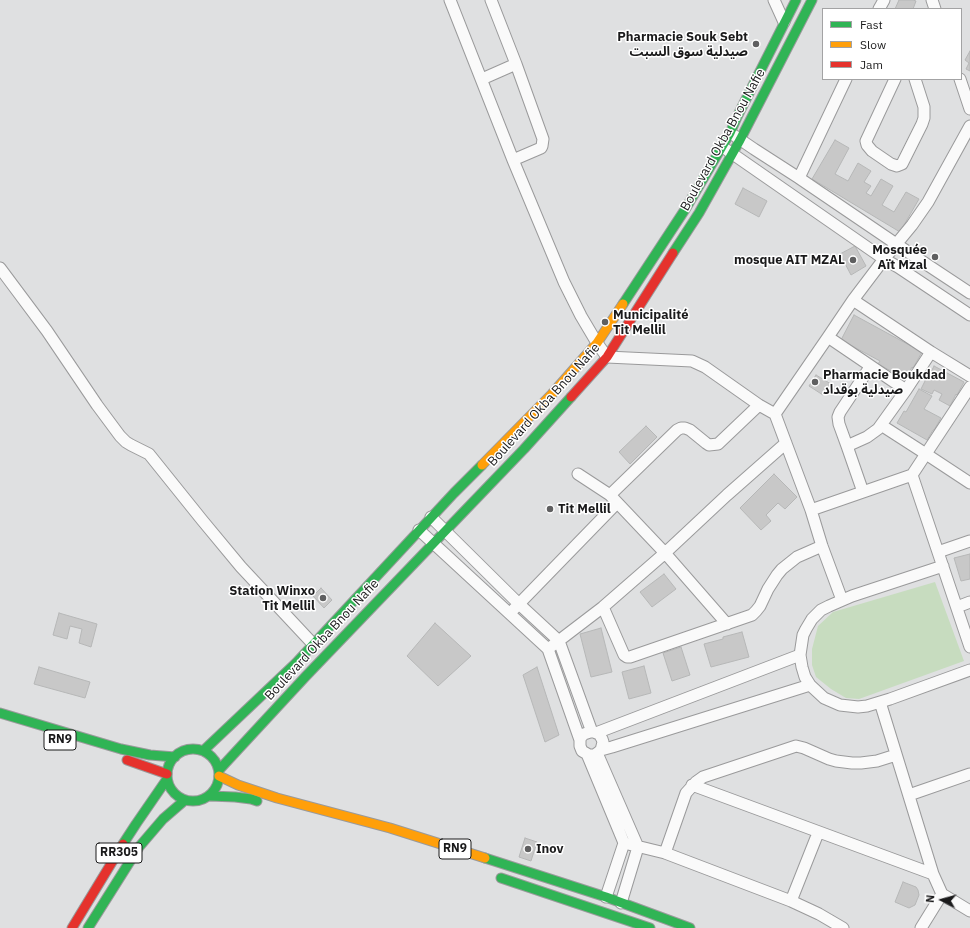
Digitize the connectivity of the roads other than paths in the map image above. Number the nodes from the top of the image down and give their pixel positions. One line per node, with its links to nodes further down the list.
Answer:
1 (450, 0): 8 (street)
2 (491, 0): 7 (street)
3 (774, 0): 6 (street)
4 (796, 0): 6 (main road, Boulevard Okba Bnou Nafie)
5 (812, 0): 16 (main road, Boulevard Okba Bnou Nafie)
6 (784, 22): 15 (main road, Boulevard Okba Bnou Nafie)
7 (516, 64): 8 (street); 19 (street)
8 (482, 79): 19 (street)
9 (846, 80): 20 (street)
10 (895, 80): 11 (street)
11 (915, 80)
12 (960, 80): 13 (street)
13 (970, 109)
14 (970, 126): 21 (street)
15 (730, 133): 16 (street); 17 (main road, Boulevard Okba Bnou Nafie)
16 (740, 140): 18 (main road, Boulevard Okba Bnou Nafie); 20 (street)
17 (722, 146): 18 (street); 28 (main road, Boulevard Okba Bnou Nafie)
18 (732, 153): 22 (street); 30 (main road, Boulevard Okba Bnou Nafie)
19 (513, 160): 28 (street)
20 (799, 178): 21 (street)
21 (896, 244): 22 (street); 24 (street)
22 (884, 259): 25 (street); 26 (street)
23 (0, 268): 65 (street)
24 (970, 293)
25 (853, 300): 27 (street); 29 (street)
26 (970, 315)
27 (828, 338): 31 (street); 36 (street)
28 (597, 343): 30 (street); 47 (main road, Boulevard Okba Bnou Nafie)
29 (931, 352): 32 (street); 34 (street)
30 (607, 357): 35 (street); 49 (main road, Boulevard Okba Bnou Nafie)
31 (870, 367): 34 (street); 39 (street)
32 (970, 376)
33 (970, 387): 40 (street)
34 (906, 390): 37 (street)
35 (760, 405): 36 (street); 45 (street)
36 (775, 414): 38 (street)
37 (881, 425): 39 (street); 40 (street)
38 (786, 443): 46 (street); 54 (street)
39 (848, 446): 44 (street)
40 (926, 454): 42 (street); 43 (street)
41 (578, 474): 45 (street)
42 (912, 475): 44 (street); 53 (street)
43 (970, 482)
44 (863, 492): 46 (street)
45 (613, 499): 54 (street); 58 (street)
46 (811, 510): 52 (street)
47 (431, 517): 48 (main road, Boulevard Okba Bnou Nafie); 49 (street)
48 (419, 530): 51 (street); 65 (main road, Boulevard Okba Bnou Nafie)
49 (445, 531): 51 (main road, Boulevard Okba Bnou Nafie); 58 (street)
50 (970, 541): 53 (street)
51 (433, 543): 61 (street); 80 (main road, Boulevard Okba Bnou Nafie)
52 (822, 546): 56 (street); 62 (street)
53 (938, 552): 55 (street)
54 (665, 553): 59 (street); 62 (street)
55 (943, 566): 56 (street); 60 (street)
56 (842, 600): 68 (street)
57 (970, 602): 60 (street)
58 (519, 604): 61 (street); 64 (street)
59 (603, 607): 62 (street); 64 (street)
60 (957, 607): 63 (street)
61 (510, 614): 67 (street)
62 (727, 624)
63 (967, 628): 66 (street)
64 (559, 641): 67 (street); 73 (street)
65 (313, 644): 76 (main road, Boulevard Okba Bnou Nafie)
66 (970, 647)
67 (548, 649): 74 (street)
68 (800, 655): 70 (street); 73 (street)
69 (970, 670): 71 (street)
70 (810, 685): 71 (street); 77 (street)
71 (880, 702): 78 (street)
72 (0, 713): 79 (main road, RN9)
73 (594, 732): 74 (street); 77 (street)
74 (580, 740): 77 (street)
75 (90, 749): 82 (main road, RN9)
76 (203, 751): 79 (main road, RN9); 80 (main road, RN9)
77 (595, 753): 89 (street); 90 (street)
78 (896, 755): 83 (street); 84 (street)
79 (175, 757): 82 (main road)
80 (219, 773): 85 (main road); 95 (main road, RN9)
81 (970, 774): 84 (street)
82 (167, 776): 86 (main road); 99 (main road, RR305)
83 (692, 785): 88 (street); 91 (street)
84 (909, 795): 92 (street)
85 (210, 796): 86 (main road); 87 (main road)
86 (185, 800): 100 (main road, RR305)
87 (266, 804)
88 (818, 832): 92 (street); 96 (street)
89 (624, 843): 90 (street); 95 (street)
90 (638, 846): 91 (street); 97 (street)
91 (666, 853): 96 (street)
92 (933, 874): 94 (street)
93 (494, 875): 101 (main road)
94 (942, 894): 98 (street); 104 (street)
95 (606, 897): 97 (main road, RN9)
96 (791, 901): 103 (street)
97 (621, 903): 102 (main road, RN9)
98 (970, 912)
99 (72, 928)
100 (88, 928)
101 (650, 928)
102 (690, 928)
103 (843, 928)
104 (921, 928)

